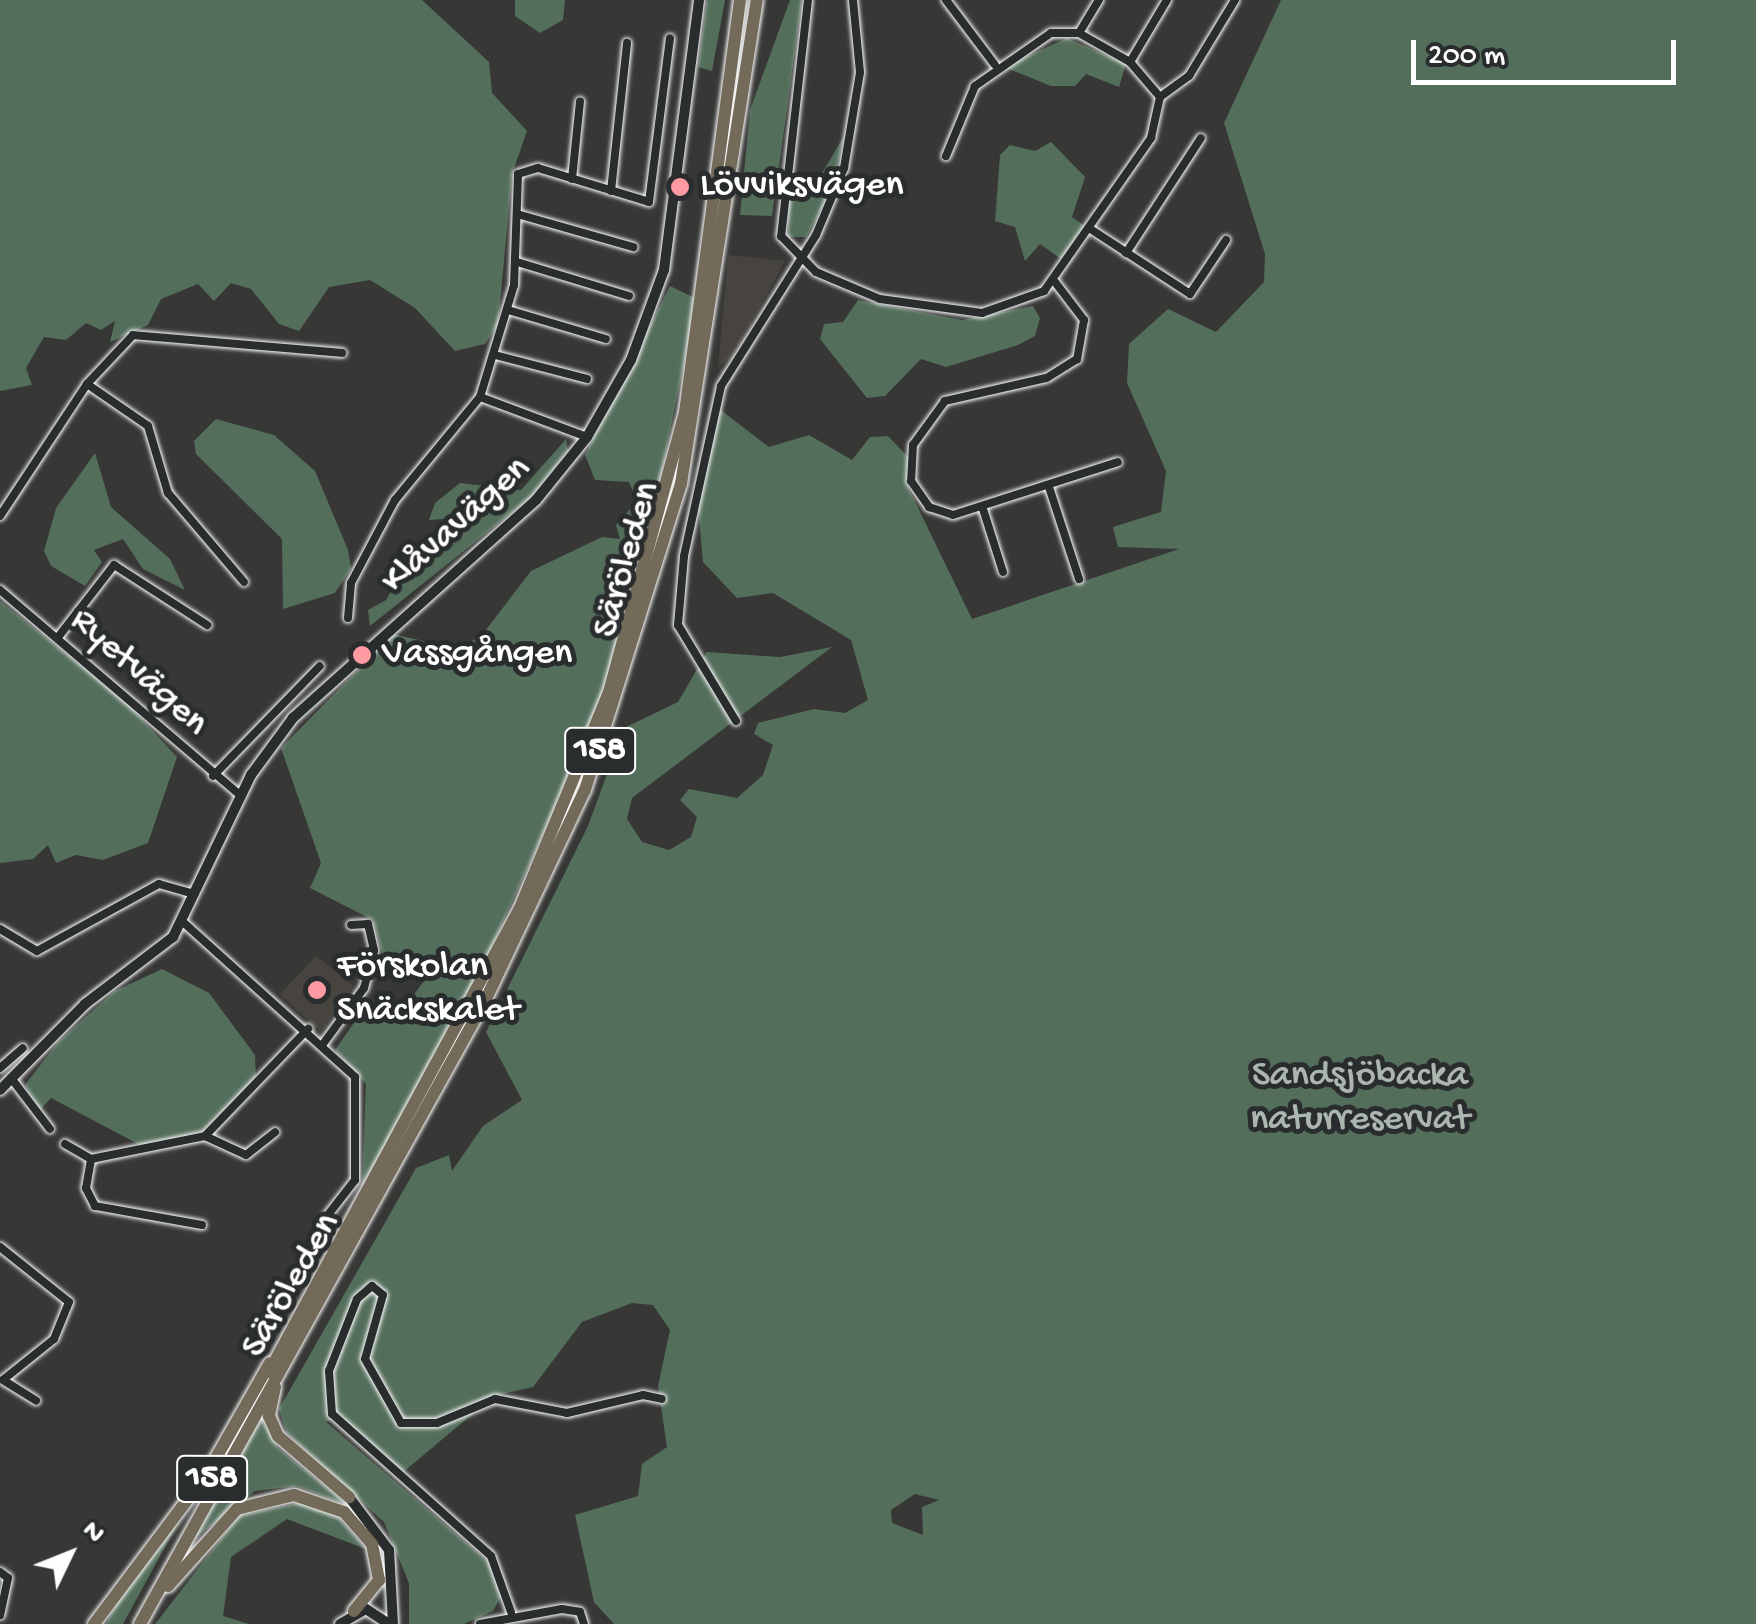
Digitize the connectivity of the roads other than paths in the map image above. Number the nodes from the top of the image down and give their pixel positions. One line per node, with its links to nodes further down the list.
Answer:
1 (699, 0): 37 (street, Klåvavägen)
2 (740, 0): 73 (main road, Säröleden / 158)
3 (757, 0): 73 (main road, Säröleden / 158)
4 (808, 0): 26 (street)
5 (853, 0): 26 (street)
6 (946, 0): 14 (street)
7 (1099, 0): 10 (street)
8 (1167, 0): 13 (street)
9 (1234, 0): 15 (street)
10 (1079, 33): 13 (street); 14 (street)
11 (670, 38): 20 (street)
12 (626, 43): 20 (street)
13 (1130, 62): 15 (street)
14 (995, 65): 18 (street)
15 (1160, 97): 22 (street)
16 (580, 101): 19 (street)
17 (1201, 138): 25 (street)
18 (946, 156)
19 (572, 179): 20 (street); 21 (street)
20 (611, 191)
21 (517, 214): 24 (street); 27 (street)
22 (1092, 230): 25 (street); 28 (street)
23 (1226, 240): 25 (street)
24 (633, 248)
25 (1126, 253)
26 (800, 260): 28 (street); 52 (street)
27 (516, 262): 29 (street); 30 (street)
28 (1055, 282): 42 (street)
29 (629, 296)
30 (508, 310): 31 (street); 33 (street)
31 (606, 339)
32 (342, 353): 35 (street)
33 (495, 354): 34 (street); 36 (street)
34 (587, 379)
35 (87, 384): 41 (street); 46 (street)
36 (480, 397): 37 (street); 48 (street)
37 (587, 437): 54 (street, Klåvavägen)
38 (1118, 462): 39 (street)
39 (1049, 487): 42 (street); 45 (street)
40 (0, 489): 41 (street)
41 (12, 497): 43 (street)
42 (984, 509): 44 (street)
43 (0, 516)
44 (1003, 572)
45 (1079, 579)
46 (244, 582)
47 (0, 590): 50 (street, Ryetvägen)
48 (348, 618)
49 (208, 625): 50 (street)
50 (59, 636): 53 (street, Ryetvägen)
51 (320, 666): 53 (street)
52 (736, 721)
53 (213, 776): 54 (street, Ryetvägen)
54 (240, 796): 55 (street, Klåvavägen)
55 (198, 896): 56 (street, Klåvavägen); 58 (street)
56 (184, 923): 59 (street); 63 (street, Klåvavägen)
57 (351, 925): 60 (street)
58 (0, 930)
59 (308, 1029): 60 (street); 67 (street)
60 (323, 1044): 70 (street)
61 (24, 1048): 62 (street)
62 (0, 1068)
63 (11, 1078): 64 (street, Klåvavägen); 65 (street)
64 (0, 1090)
65 (50, 1129)
66 (275, 1132): 67 (street)
67 (204, 1136): 69 (street)
68 (66, 1144): 69 (street)
69 (90, 1159): 71 (street)
70 (324, 1220)
71 (202, 1226)
72 (0, 1247): 75 (street)
73 (293, 1338): 76 (main road, 158); 81 (main road, 158); 82 (main road, Säröleden / 158); 83 (main road, Säröleden / 158)
74 (662, 1399): 79 (street)
75 (36, 1401)
76 (349, 1497): 85 (street, 158)
77 (0, 1572): 80 (street)
78 (354, 1611): 83 (main road, 158); 84 (street); 85 (street)
79 (512, 1612): 86 (street); 87 (street)
80 (0, 1615)
81 (94, 1624)
82 (131, 1624)
83 (142, 1624)
84 (340, 1624)
85 (391, 1624)
86 (480, 1624)
87 (584, 1624)

